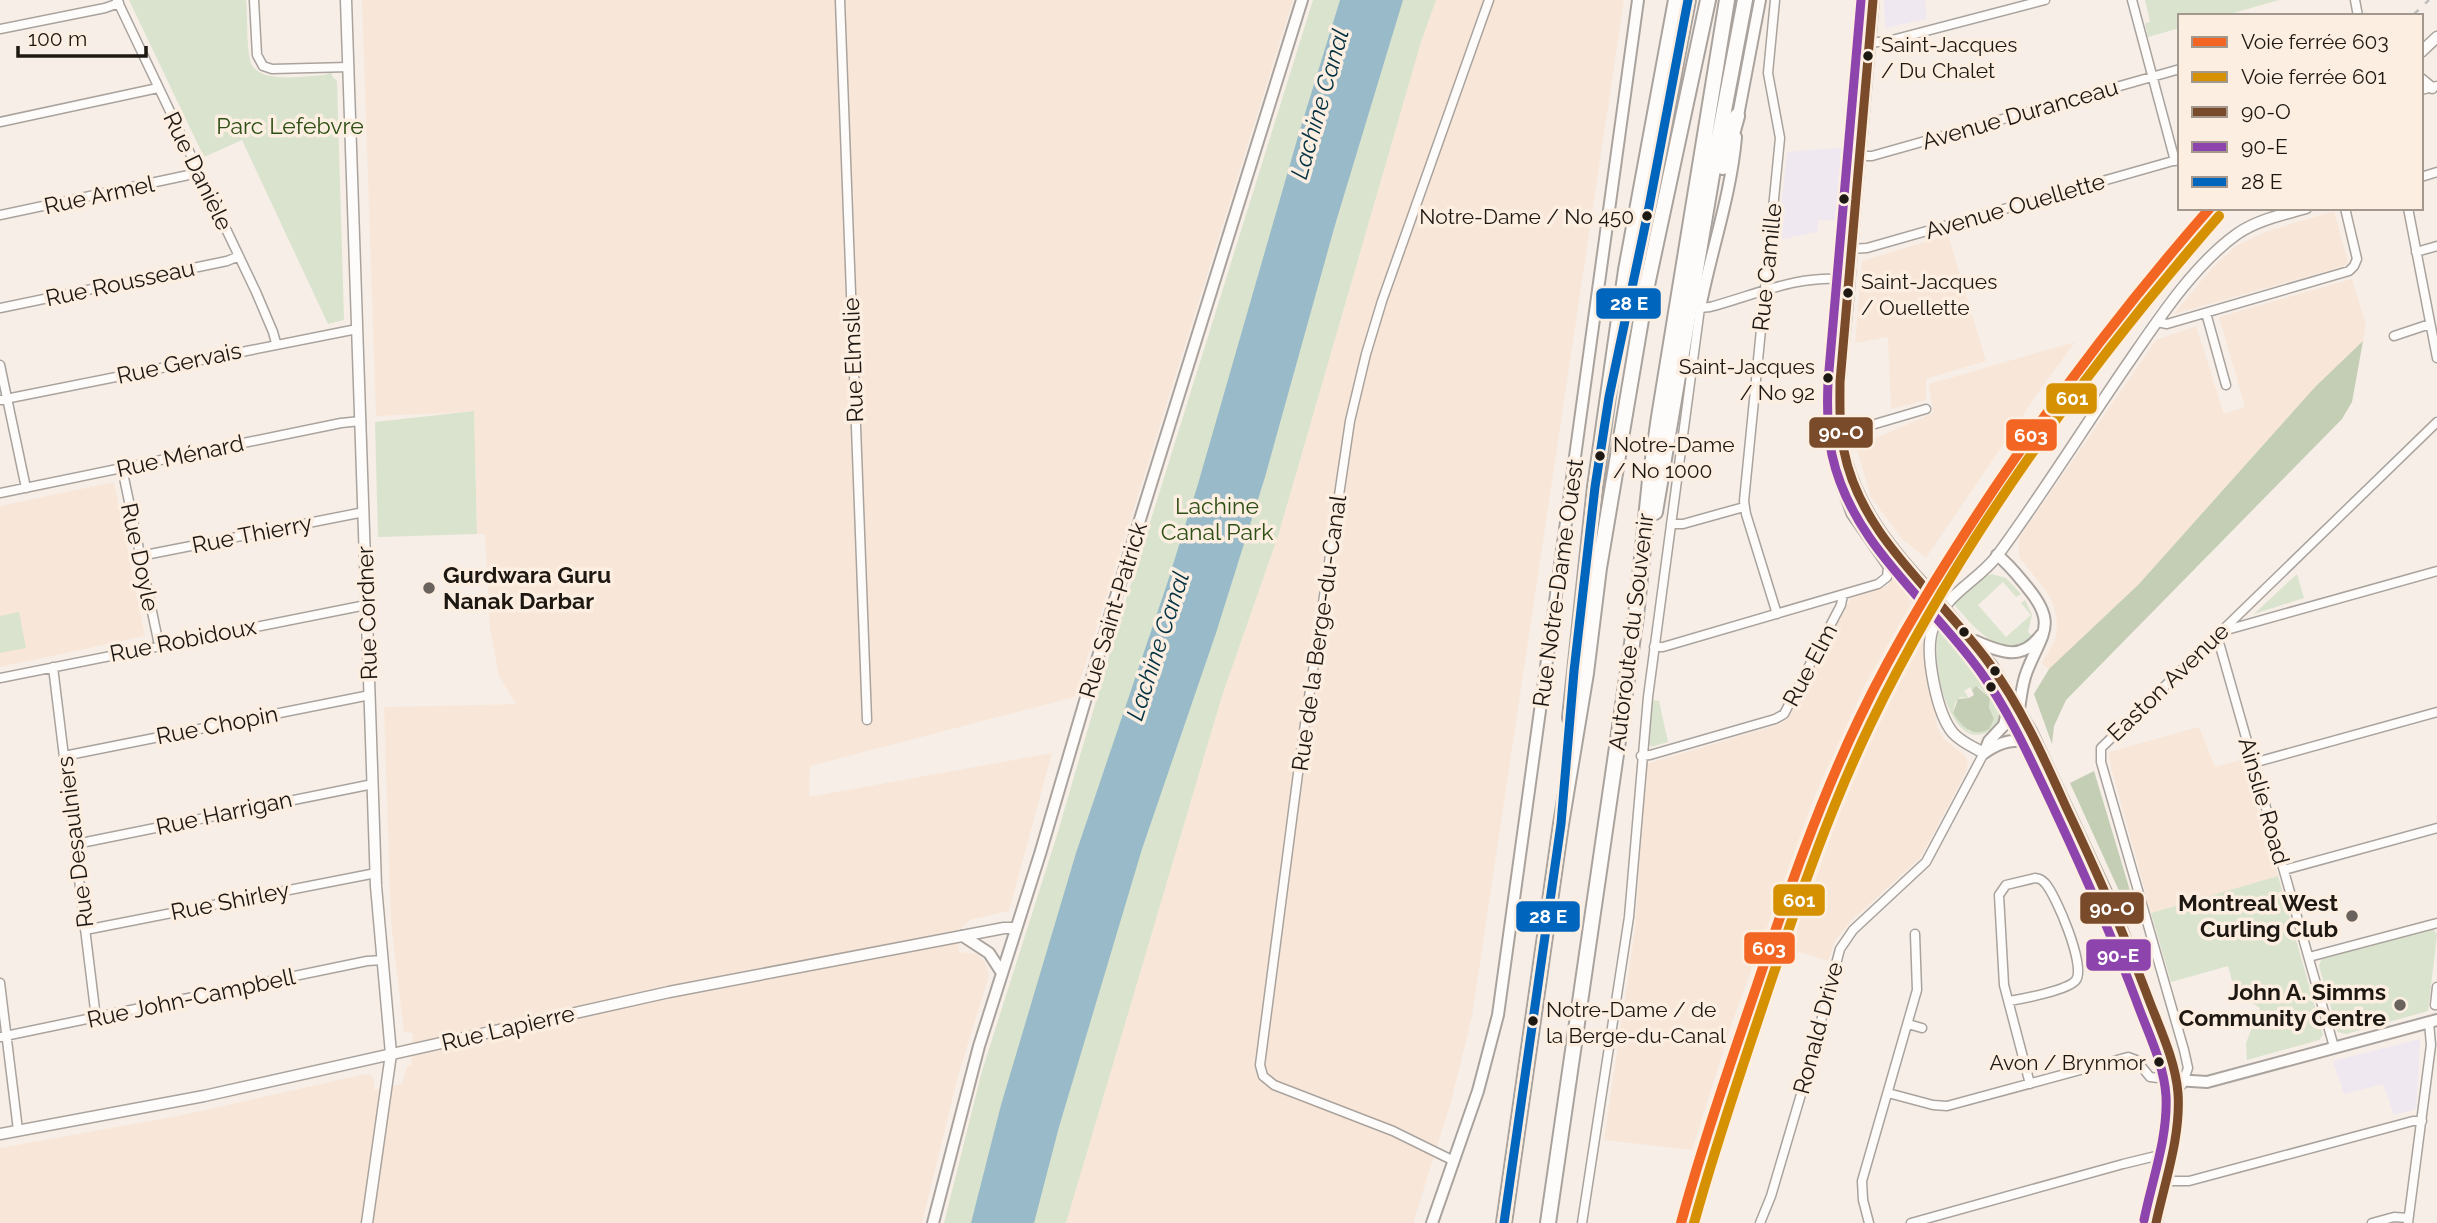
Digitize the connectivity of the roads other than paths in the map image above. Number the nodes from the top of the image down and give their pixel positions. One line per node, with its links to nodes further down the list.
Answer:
1 (254, 0): 22 (street)
2 (346, 0): 22 (street, Rue Cordner)
3 (840, 0): 86 (street, Rue Elmslie)
4 (1302, 0): 99 (main road, Rue Saint-Patrick)
5 (1489, 0): 125 (street, Rue de la Berge-du-Canal)
6 (1638, 0): 125 (main road, Rue Notre-Dame Ouest)
7 (1676, 0): 56 (highway)
8 (1688, 0): 56 (highway)
9 (1708, 0): 93 (highway, Autoroute du Souvenir)
10 (1727, 0): 74 (highway, Autoroute du Souvenir)
11 (1745, 0): 35 (highway)
12 (1760, 0): 26 (main road)
13 (1775, 0): 41 (street, Rue Camille)
14 (1873, 0): 20 (main road)
15 (2045, 0): 20 (street)
16 (2132, 0): 24 (street)
17 (118, 2): 18 (street); 25 (street, Rue Danièle)
18 (0, 29)
19 (2437, 37): 21 (street)
20 (1869, 43): 28 (main road)
21 (2423, 50)
22 (349, 67): 49 (street, Rue Cordner)
23 (2178, 70): 24 (street, Avenue Duranceau)
24 (2152, 77): 28 (street, Avenue Duranceau); 29 (street)
25 (158, 88): 27 (street); 30 (street, Rue Danièle)
26 (1737, 116): 35 (highway); 44 (main road)
27 (0, 122)
28 (1859, 156): 37 (main road)
29 (2178, 160): 37 (street, Avenue Ouellette)
30 (198, 173): 34 (street, Rue Armel); 39 (street, Rue Danièle)
31 (2299, 210): 47 (street)
32 (2346, 210): 46 (street)
33 (2408, 210): 38 (street)
34 (0, 215)
35 (1704, 228): 74 (highway)
36 (2437, 246): 38 (street)
37 (1850, 249): 40 (main road)
38 (2416, 252): 42 (street)
39 (239, 256): 43 (street, Rue Rousseau); 51 (street, Rue Danièle)
40 (1849, 280): 41 (street); 55 (main road)
41 (1765, 292): 44 (street); 65 (street, Rue Camille)
42 (2426, 304): 45 (street); 48 (street)
43 (0, 308)
44 (1700, 308): 67 (street)
45 (2437, 311)
46 (2206, 313): 47 (street); 54 (street)
47 (2157, 322): 68 (street)
48 (2430, 324): 50 (street); 52 (street)
49 (358, 329): 51 (street, Rue Gervais); 59 (street, Rue Cordner)
50 (2394, 336)
51 (276, 343): 57 (street, Rue Gervais)
52 (2437, 356)
53 (0, 365): 57 (street)
54 (2226, 385)
55 (1840, 391): 61 (main road); 71 (street)
56 (1609, 397): 93 (highway)
57 (4, 400): 63 (street)
58 (1926, 409): 61 (street)
59 (361, 421): 62 (street, Rue Ménard); 66 (street, Rue Cordner)
60 (2437, 422): 76 (street, Easton Avenue)
61 (1841, 435): 77 (main road, bridge)
62 (122, 468): 63 (street, Rue Ménard); 69 (street, Rue Doyle)
63 (26, 488): 64 (street, Rue Ménard)
64 (0, 493)
65 (1744, 507): 67 (street); 73 (street, Rue Camille)
66 (364, 512): 69 (street, Rue Thierry); 72 (street, Rue Cordner)
67 (1671, 524): 79 (street)
68 (1997, 555): 75 (main road); 88 (street)
69 (140, 556): 78 (street, Rue Doyle)
70 (2437, 570): 76 (street)
71 (1843, 595): 73 (street); 90 (street, Rue Elm)
72 (366, 605): 78 (street, Rue Robidoux); 82 (street, Rue Cordner)
73 (1777, 614): 79 (street)
74 (1636, 616): 124 (highway, Autoroute du Souvenir)
75 (2044, 629): 77 (main road); 84 (main road)
76 (2217, 635): 91 (street, Ainslie Road); 117 (street, Easton Avenue)
77 (1972, 640): 83 (main road)
78 (159, 645): 80 (street, Rue Robidoux)
79 (1654, 647): 90 (street)
80 (53, 667): 81 (street, Rue Robidoux); 89 (street, Rue Desaulniers)
81 (0, 678)
82 (370, 695): 89 (street, Rue Chopin); 92 (street, Rue Cordner)
83 (2011, 696): 84 (main road); 88 (main road)
84 (2019, 709): 87 (main road)
85 (2437, 712): 91 (street)
86 (866, 720)
87 (2036, 742): 88 (main road); 117 (main road)
88 (1984, 752): 137 (street, Ronald Drive)
89 (64, 756): 95 (street, Rue Desaulniers)
90 (1641, 756): 136 (street)
91 (2253, 763): 96 (street, Ainslie Road)
92 (373, 784): 95 (street, Rue Harrigan); 97 (street, Rue Cordner)
93 (1561, 824): 133 (highway, Autoroute du Souvenir)
94 (2437, 828): 96 (street)
95 (76, 844): 100 (street, Rue Desaulniers)
96 (2284, 870): 103 (street, Ainslie Road)
97 (376, 873): 100 (street, Rue Shirley); 104 (street, Rue Cordner)
98 (2437, 923): 103 (street)
99 (1016, 928): 102 (street, Rue Lapierre); 105 (main road, Rue Saint-Patrick)
100 (85, 930): 110 (street, Rue Desaulniers)
101 (1915, 934): 112 (street)
102 (963, 936): 105 (main road); 116 (street, Rue Lapierre)
103 (2309, 957): 115 (street, Ainslie Road)
104 (383, 960): 110 (street, Rue John-Campbell); 116 (street, Rue Cordner)
105 (1002, 973): 130 (main road, Rue Saint-Patrick)
106 (0, 983): 114 (street)
107 (2437, 987): 109 (street)
108 (2009, 1001): 108 (street); 118 (street)
109 (2435, 1005)
110 (96, 1018): 114 (street, Rue John-Campbell)
111 (2433, 1021): 115 (main road); 120 (street)
112 (1908, 1024): 113 (street); 119 (street)
113 (1922, 1028)
114 (3, 1036): 121 (street)
115 (2334, 1047): 117 (main road)
116 (391, 1054): 121 (street, Rue Lapierre); 129 (street, Rue Cordner)
117 (2180, 1081): 118 (street); 123 (main road)
118 (2030, 1084): 119 (street)
119 (1888, 1093): 138 (street)
120 (2422, 1121): 126 (street); 128 (street)
121 (18, 1130): 122 (street, Rue Lapierre)
122 (0, 1134)
123 (2170, 1154): 126 (main road); 127 (street)
124 (1559, 1158): 134 (highway, Autoroute du Souvenir); 135 (highway)
125 (1454, 1161): 131 (main road, Rue Notre-Dame Ouest); 132 (main road, Rue Notre-Dame Ouest)
126 (2164, 1181): 140 (main road)
127 (1925, 1221): 139 (street)
128 (2408, 1221): 141 (street)
129 (367, 1223)
130 (933, 1223)
131 (1432, 1223)
132 (1438, 1223)
133 (1504, 1223)
134 (1548, 1223)
135 (1557, 1223)
136 (1583, 1223)
137 (1760, 1223)
138 (1869, 1223)
139 (1911, 1223)
140 (2155, 1223)
141 (2372, 1223)

